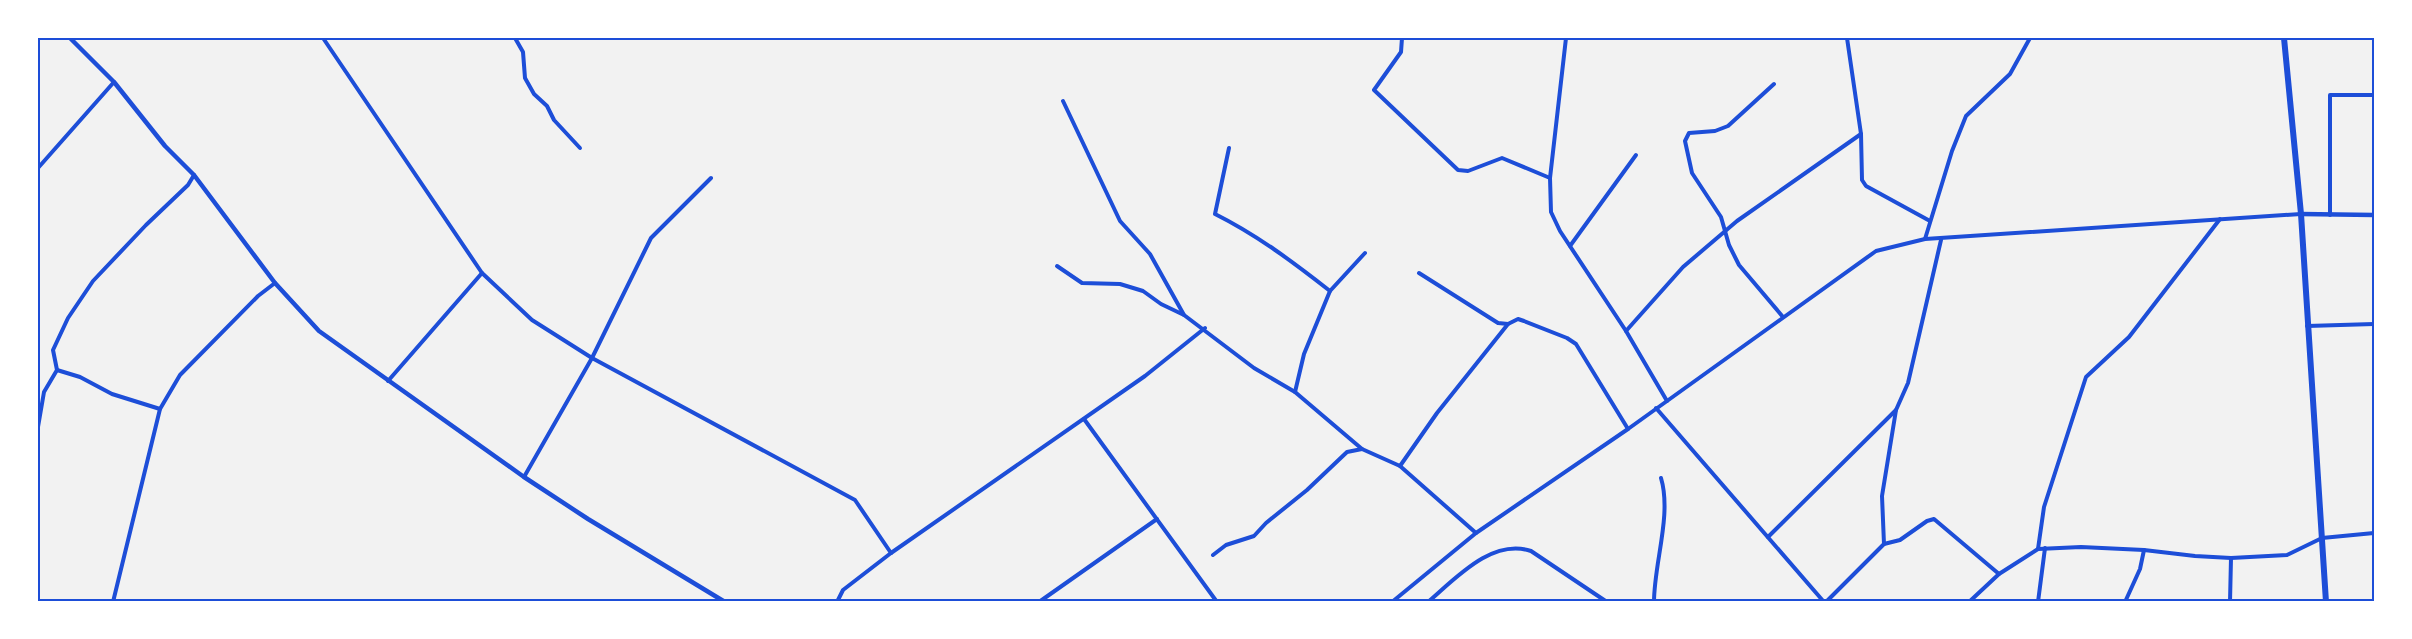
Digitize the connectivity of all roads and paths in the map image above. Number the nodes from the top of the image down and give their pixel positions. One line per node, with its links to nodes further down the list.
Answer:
1 (70, 38): 9 (street)
2 (323, 38): 32 (street)
3 (515, 38): 14 (street)
4 (1402, 38): 20 (street)
5 (1566, 38): 20 (street)
6 (1848, 38): 13 (street)
7 (2030, 38): 25 (street)
8 (2284, 38): 21 (highway)
9 (114, 82): 17 (street); 18 (street)
10 (1774, 84): 26 (street)
11 (2374, 95): 22 (street)
12 (1063, 101): 36 (street)
13 (1861, 134): 25 (street); 26 (street)
14 (580, 148)
15 (1229, 148): 35 (street)
16 (1636, 155): 29 (street)
17 (38, 168)
18 (194, 174): 34 (street); 44 (street)
19 (710, 178): 43 (street)
20 (1550, 178): 29 (street)
21 (2301, 214): 22 (street); 24 (street); 40 (highway)
22 (2330, 215): 23 (street)
23 (2374, 215)
24 (2220, 219): 28 (street); 67 (street)
25 (1930, 221): 27 (street)
26 (1726, 232): 37 (street); 42 (street)
27 (1925, 239): 28 (street); 37 (street)
28 (1941, 240): 52 (street)
29 (1570, 246): 42 (street)
30 (1366, 253): 35 (street)
31 (1057, 266): 36 (street)
32 (482, 272): 43 (street); 45 (street)
33 (1419, 273): 38 (street)
34 (275, 283): 45 (street); 51 (street)
35 (1330, 290): 48 (street)
36 (1184, 315): 41 (street)
37 (1783, 317): 49 (street)
38 (1508, 324): 55 (street); 57 (street)
39 (2374, 324): 40 (street)
40 (2307, 326): 64 (highway)
41 (1204, 328): 48 (street); 53 (street)
42 (1626, 331): 49 (street)
43 (592, 358): 58 (street); 69 (street)
44 (57, 370): 47 (street); 51 (street)
45 (388, 382): 58 (street)
46 (38, 389): 47 (street)
47 (44, 392): 54 (street)
48 (1295, 392): 56 (street)
49 (1667, 401): 50 (street)
50 (1656, 408): 55 (street); 63 (street)
51 (160, 409): 73 (street)
52 (1896, 410): 63 (street); 65 (street)
53 (1084, 419): 60 (street); 69 (street)
54 (38, 427)
55 (1628, 429): 61 (street)
56 (1362, 448): 57 (street); 70 (street)
57 (1400, 466): 61 (street)
58 (524, 477): 74 (street)
59 (1661, 478): 81 (street)
60 (1156, 519): 76 (street); 77 (street)
61 (1476, 533): 78 (street)
62 (2374, 533): 64 (street)
63 (1768, 537): 82 (street)
64 (2322, 538): 71 (street); 87 (highway)
65 (1884, 544): 72 (street); 82 (street)
66 (2045, 548): 67 (street); 68 (street); 84 (street)
67 (2038, 549): 72 (street)
68 (2144, 550): 71 (street); 85 (street)
69 (891, 553): 75 (street)
70 (1213, 555)
71 (2231, 558): 86 (street)
72 (1999, 574): 83 (street)
73 (113, 602)
74 (725, 602)
75 (837, 602)
76 (1039, 602)
77 (1217, 602)
78 (1392, 602)
79 (1428, 602): 80 (street)
80 (1606, 602)
81 (1654, 602)
82 (1825, 602)
83 (1969, 602)
84 (2038, 602)
85 (2125, 602)
86 (2230, 602)
87 (2326, 602)

